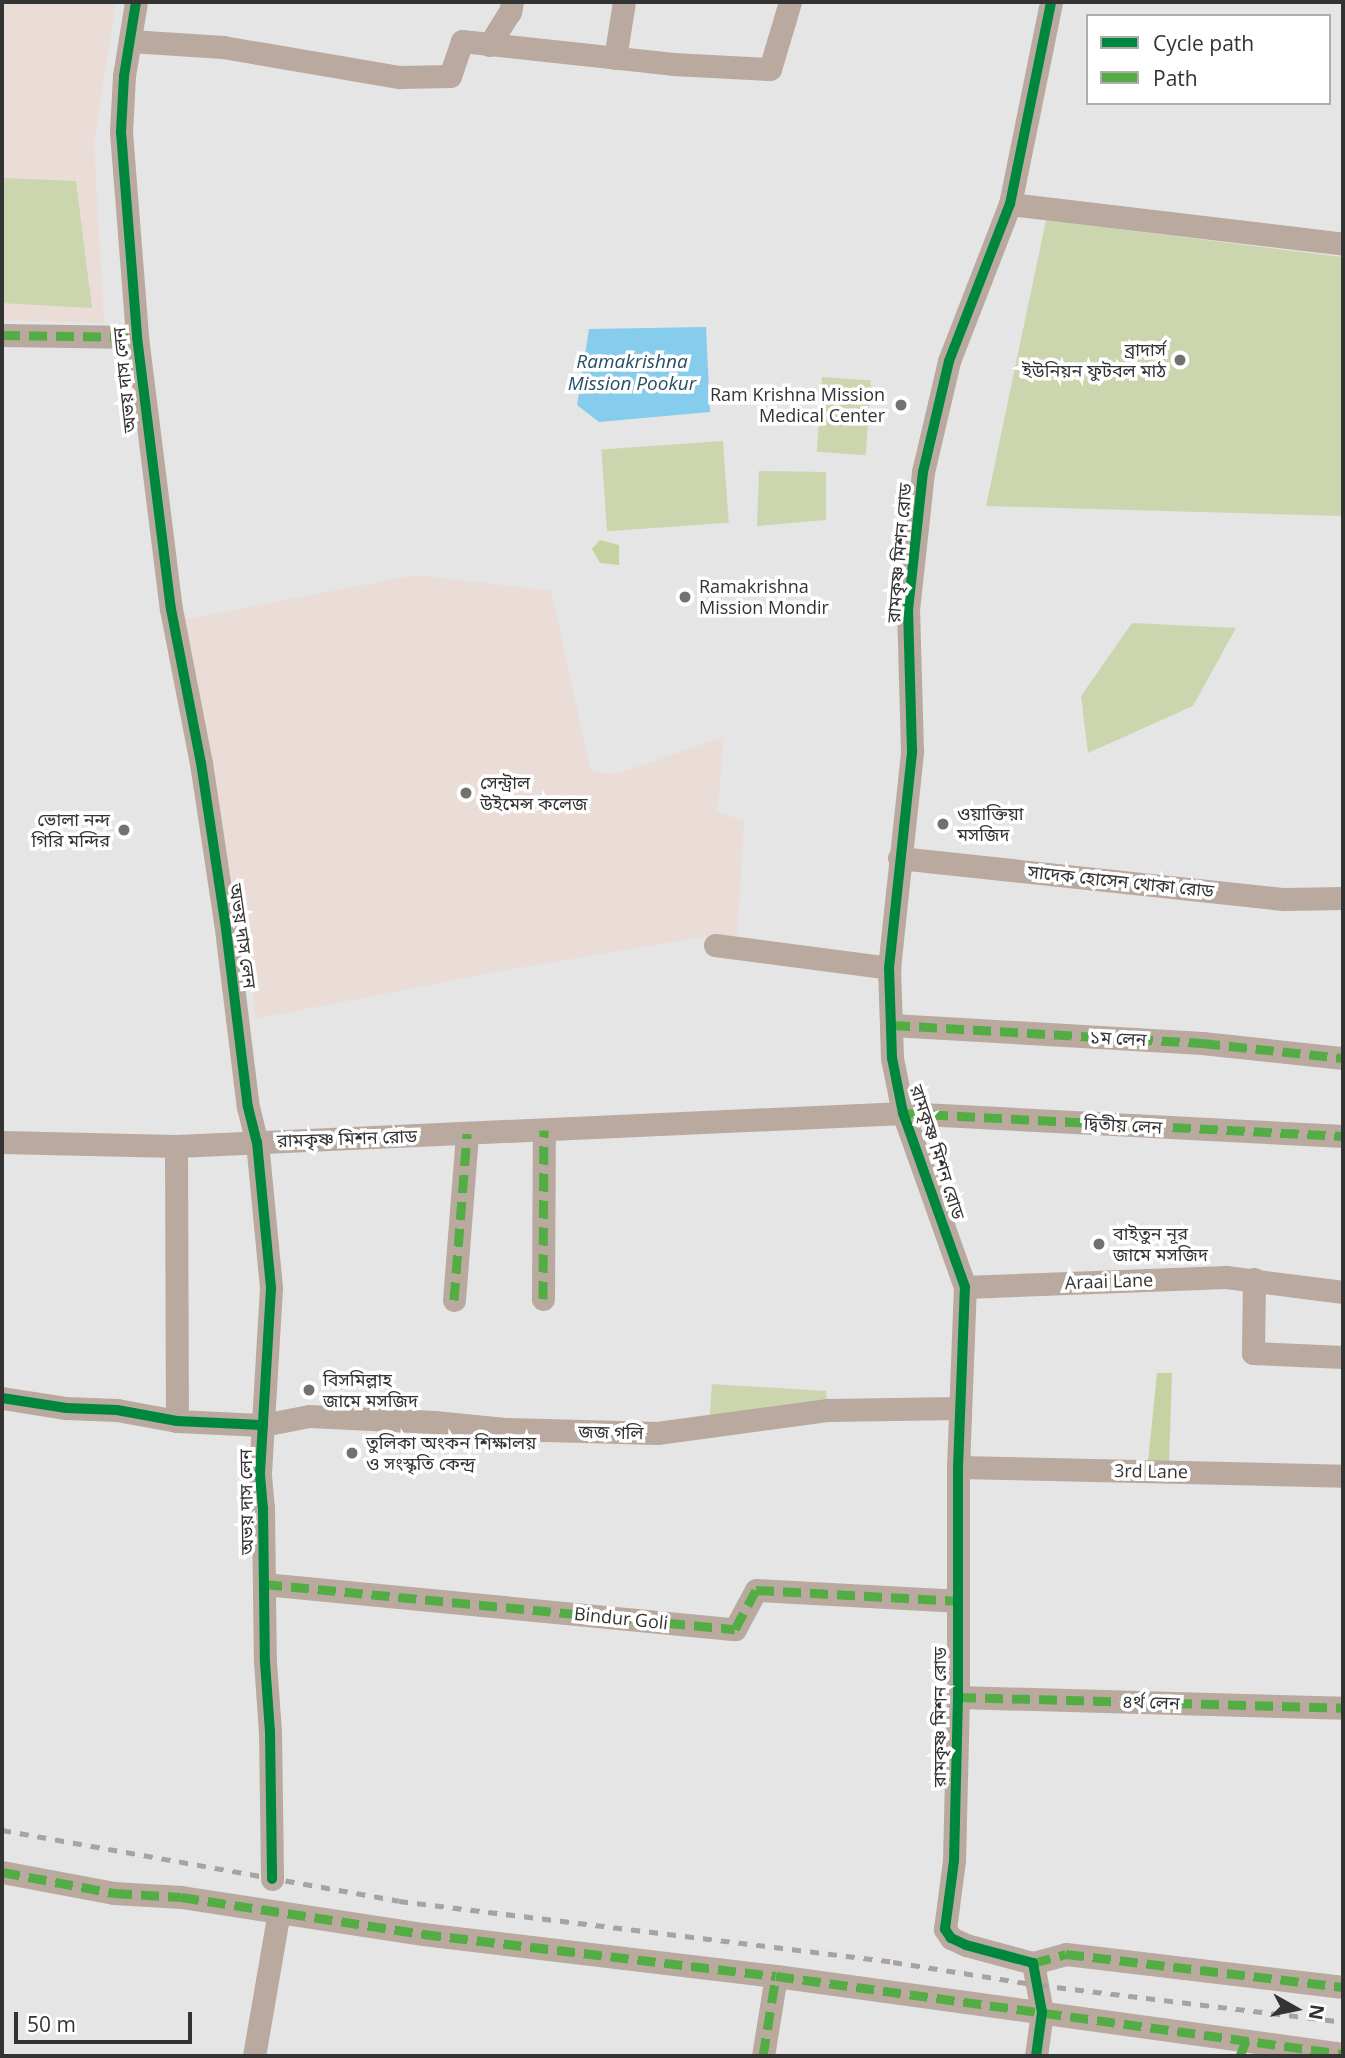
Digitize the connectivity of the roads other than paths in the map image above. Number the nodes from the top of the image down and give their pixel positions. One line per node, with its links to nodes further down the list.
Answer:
1 (136, 2): 7 (street, অভয় দাস লেন)
2 (512, 2): 8 (street)
3 (624, 2): 9 (street)
4 (790, 2): 9 (street)
5 (1051, 2): 10 (street, রামকৃষ্ণ মিশন রোড)
6 (1065, 2): 10 (street)
7 (130, 41): 8 (street); 14 (street, অভয় দাস লেন)
8 (489, 45): 9 (street)
9 (615, 58)
10 (1036, 74): 11 (street, রামকৃষ্ণ মিশন রোড)
11 (1010, 204): 12 (street); 15 (street, রামকৃষ্ণ মিশন রোড)
12 (1343, 244)
13 (2, 335): 14 (street)
14 (136, 337): 27 (street, অভয় দাস লেন)
15 (900, 858): 16 (street, সাদেক হোসেন খোকা রোড); 18 (street, রামকৃষ্ণ মিশন রোড)
16 (1343, 898)
17 (715, 945): 18 (street)
18 (889, 968): 19 (street, রামকৃষ্ণ মিশন রোড)
19 (892, 1025): 20 (street, ১ম লেন); 21 (street, রামকৃষ্ণ মিশন রোড)
20 (1343, 1058)
21 (903, 1113): 22 (street, দ্বিতীয় লেন); 25 (street, দ্বিতীয় লেন); 30 (street, রামকৃষ্ণ মিশন রোড)
22 (775, 1121): 23 (street, রামকৃষ্ণ মিশন রোড)
23 (544, 1130): 24 (street, রামকৃষ্ণ মিশন রোড); 32 (street)
24 (467, 1134): 27 (street, রামকৃষ্ণ মিশন রোড); 33 (street)
25 (1343, 1136)
26 (2, 1142): 28 (street, রামকৃষ্ণ মিশন রোড)
27 (257, 1142): 28 (street, রামকৃষ্ণ মিশন রোড); 38 (street, অভয় দাস লেন)
28 (176, 1146): 37 (street)
29 (1254, 1279): 30 (street, Araai Lane); 31 (street, Araai Lane); 34 (street)
30 (965, 1287): 36 (street, রামকৃষ্ণ মিশন রোড)
31 (1343, 1293)
32 (543, 1299)
33 (454, 1300)
34 (1343, 1357)
35 (2, 1398): 37 (street, জজ গলি)
36 (959, 1408): 38 (street, জজ গলি); 39 (street, রামকৃষ্ণ মিশন রোড)
37 (177, 1421): 38 (street, জজ গলি)
38 (263, 1425): 41 (street, অভয় দাস লেন)
39 (958, 1467): 40 (street, 3rd Lane); 42 (street, রামকৃষ্ণ মিশন রোড)
40 (1343, 1476)
41 (264, 1584): 42 (street, Bindur Goli); 46 (street, অভয় দাস লেন)
42 (956, 1601): 43 (street, রামকৃষ্ণ মিশন রোড)
43 (958, 1697): 44 (street, ৪র্থ লেন); 48 (street, রামকৃষ্ণ মিশন রোড)
44 (1343, 1708)
45 (2, 1872): 47 (street)
46 (272, 1879)
47 (279, 1912): 49 (street); 54 (street)
48 (1033, 1963): 50 (street); 51 (street)
49 (776, 1976): 51 (street); 55 (street)
50 (1343, 1987)
51 (1042, 2012): 52 (street); 56 (street)
52 (1243, 2048): 53 (street)
53 (1343, 2054)
54 (254, 2056)
55 (763, 2056)
56 (1036, 2056)

